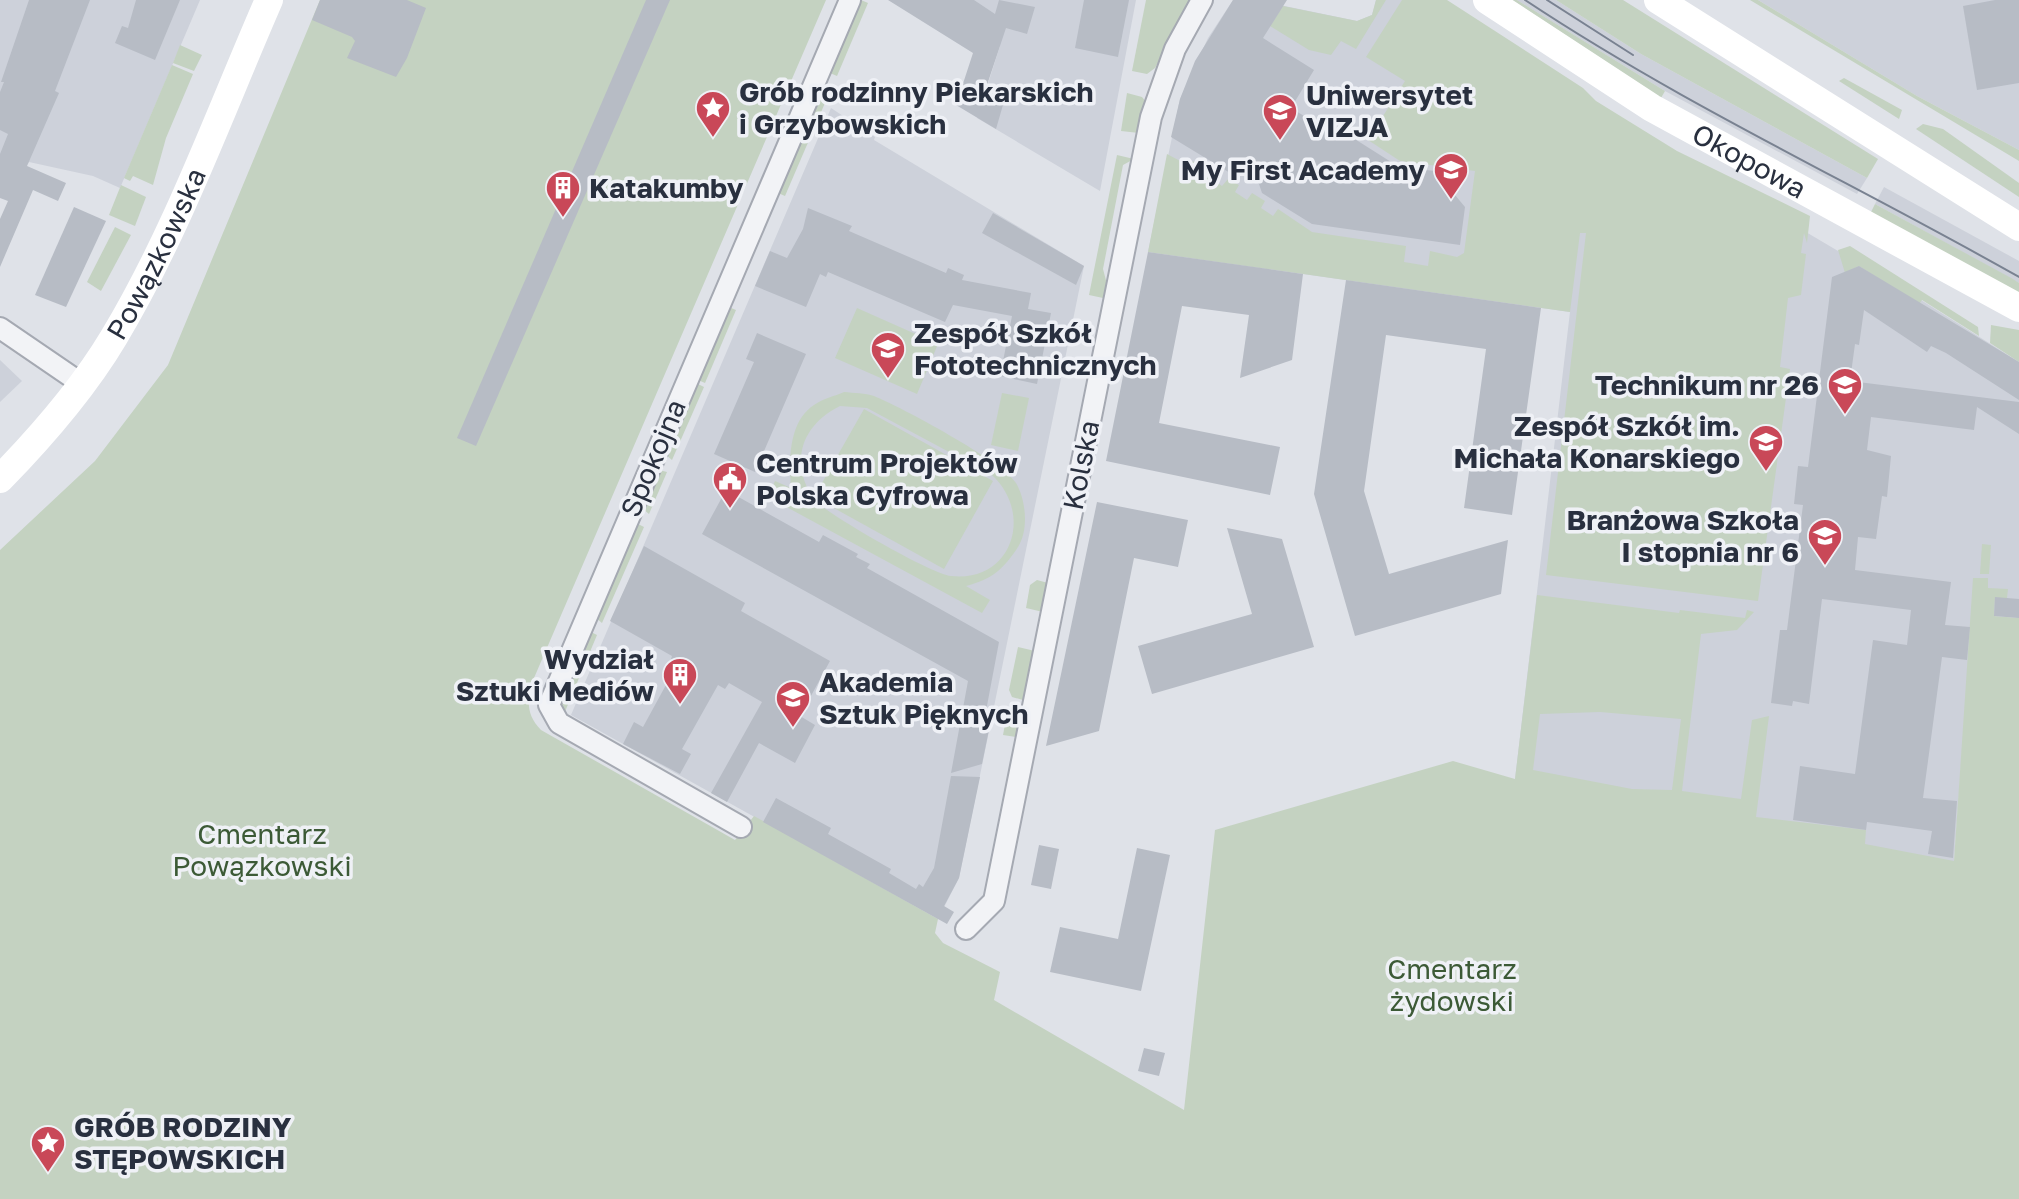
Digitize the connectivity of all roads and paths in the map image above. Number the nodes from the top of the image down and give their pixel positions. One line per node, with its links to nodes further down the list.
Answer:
1 (269, 0): 9 (main road, Powązkowska)
2 (850, 0): 11 (street, Spokojna)
3 (1202, 0): 12 (street, Kolska)
4 (1487, 0): 7 (main road, Okopowa)
5 (1658, 0): 6 (main road)
6 (2019, 227)
7 (2019, 308)
8 (0, 328): 9 (street)
9 (82, 384): 10 (main road, Powązkowska)
10 (0, 479)
11 (741, 827)
12 (966, 929)

